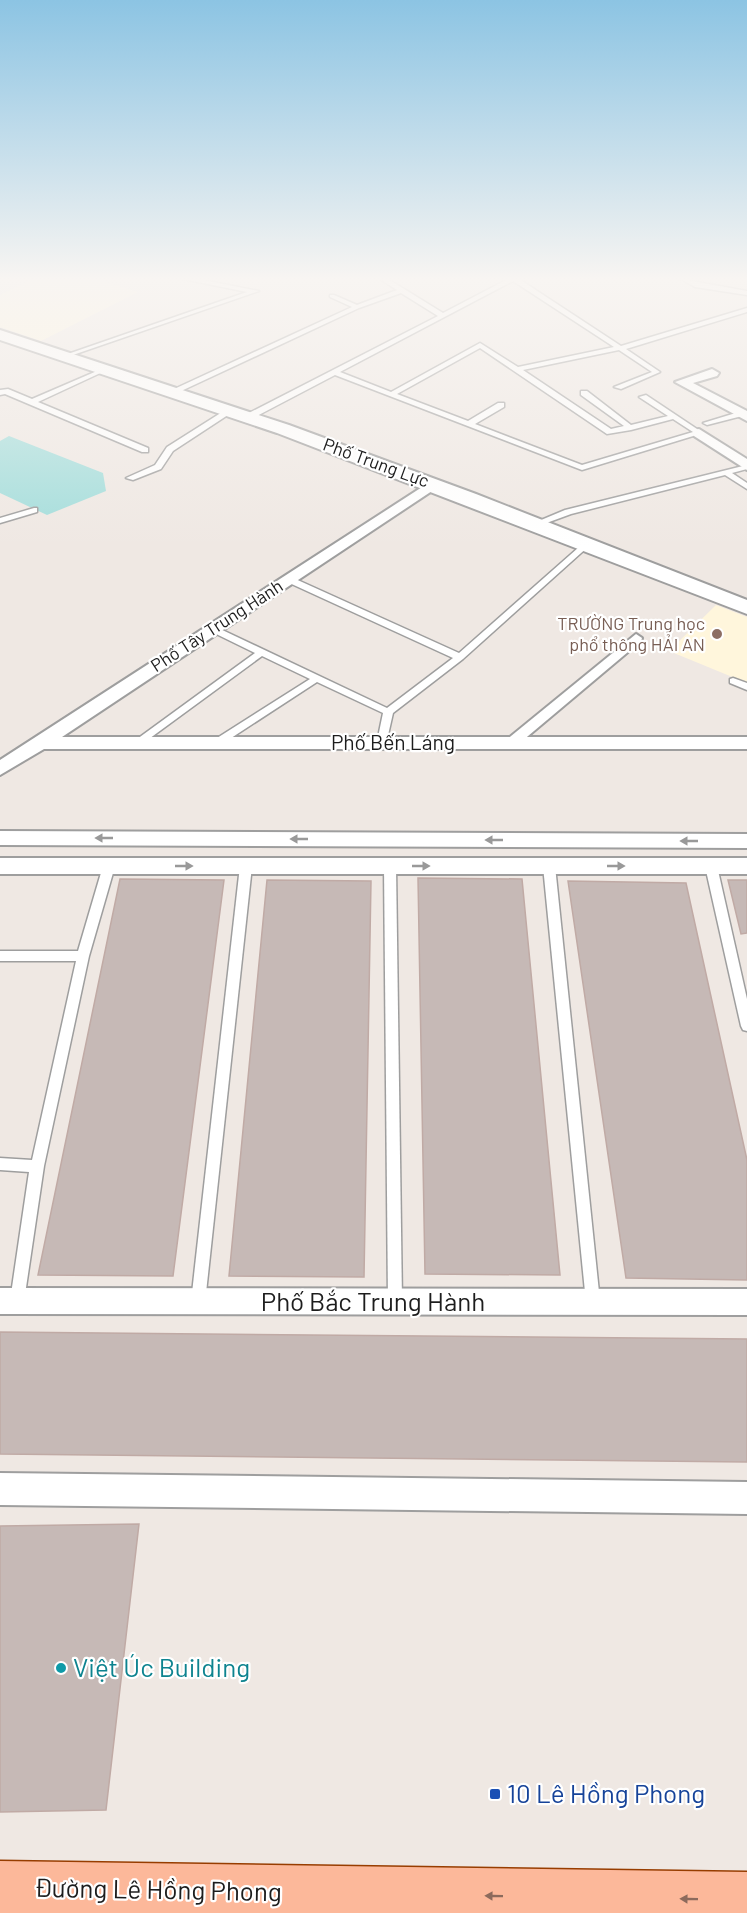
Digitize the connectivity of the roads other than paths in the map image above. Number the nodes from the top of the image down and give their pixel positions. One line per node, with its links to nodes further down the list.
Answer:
1 (223, 368): 11 (lane)
2 (345, 368): 8 (lane)
3 (438, 368): 14 (lane)
4 (523, 368): 7 (lane)
5 (651, 368): 10 (lane)
6 (106, 369): 11 (street, Phố Trung Lực); 16 (lane)
7 (519, 369): 23 (lane)
8 (337, 373): 14 (lane); 20 (lane)
9 (712, 373): 19 (street)
10 (618, 387)
11 (176, 390): 18 (street, Phố Trung Lực)
12 (2, 391): 16 (lane)
13 (584, 393): 23 (lane)
14 (392, 394): 22 (lane)
15 (643, 397): 21 (lane)
16 (32, 402): 25 (lane)
17 (501, 405): 22 (lane)
18 (230, 411): 20 (street, Phố Trung Lực); 28 (lane)
19 (743, 416): 24 (lane)
20 (248, 417): 29 (street, Phố Trung Lực)
21 (674, 417): 23 (lane); 24 (lane)
22 (469, 424): 24 (lane)
23 (632, 428)
24 (703, 428): 26 (street)
25 (145, 450)
26 (747, 466): 27 (lane)
27 (727, 473): 30 (lane); 33 (lane)
28 (130, 478)
29 (433, 484): 33 (street, Phố Trung Lực); 35 (street, Phố Tây Trung Hành)
30 (747, 487)
31 (33, 510): 32 (lane)
32 (0, 522)
33 (538, 523): 34 (street, Phố Trung Lực)
34 (587, 543): 36 (street, Phố Trung Lực); 40 (lane)
35 (288, 579): 37 (street, Phố Tây Trung Hành); 40 (lane)
36 (747, 608)
37 (213, 629): 39 (lane); 48 (street, Phố Tây Trung Hành)
38 (636, 638): 50 (street)
39 (262, 652): 41 (lane); 45 (lane)
40 (460, 657): 44 (lane)
41 (317, 678): 44 (lane); 46 (lane)
42 (733, 681): 43 (lane)
43 (747, 687)
44 (388, 712): 47 (lane)
45 (138, 742): 46 (street, Phố Bến Láng); 48 (street, Phố Bến Láng)
46 (218, 742): 47 (street, Phố Bến Láng)
47 (382, 742): 50 (street, Phố Bến Láng)
48 (39, 743): 51 (street, Phố Tây Trung Hành)
49 (747, 743): 50 (street, Phố Bến Láng)
50 (510, 744)
51 (0, 769)
52 (0, 838): 53 (street, one-way to 52)
53 (747, 841)
54 (0, 866): 55 (street)
55 (109, 866): 56 (street, one-way to 56); 62 (lane)
56 (246, 866): 57 (street); 67 (lane)
57 (390, 866): 58 (street, one-way to 58); 68 (lane)
58 (549, 866): 59 (street, one-way to 59); 69 (lane)
59 (711, 866): 60 (street); 63 (lane)
60 (747, 866)
61 (0, 956): 62 (lane)
62 (83, 956): 65 (lane)
63 (747, 1026)
64 (0, 1164): 65 (lane)
65 (37, 1166): 66 (lane)
66 (8, 1301): 67 (street, Phố Bắc Trung Hành)
67 (198, 1302): 68 (street, Phố Bắc Trung Hành)
68 (395, 1302): 69 (street, Phố Bắc Trung Hành)
69 (593, 1302): 70 (street, Phố Bắc Trung Hành)
70 (747, 1302)
71 (0, 1489): 72 (street)
72 (747, 1498)
73 (0, 1887): 74 (main road, Đường Lê Hồng Phong, one-way to 73)
74 (747, 1900)

